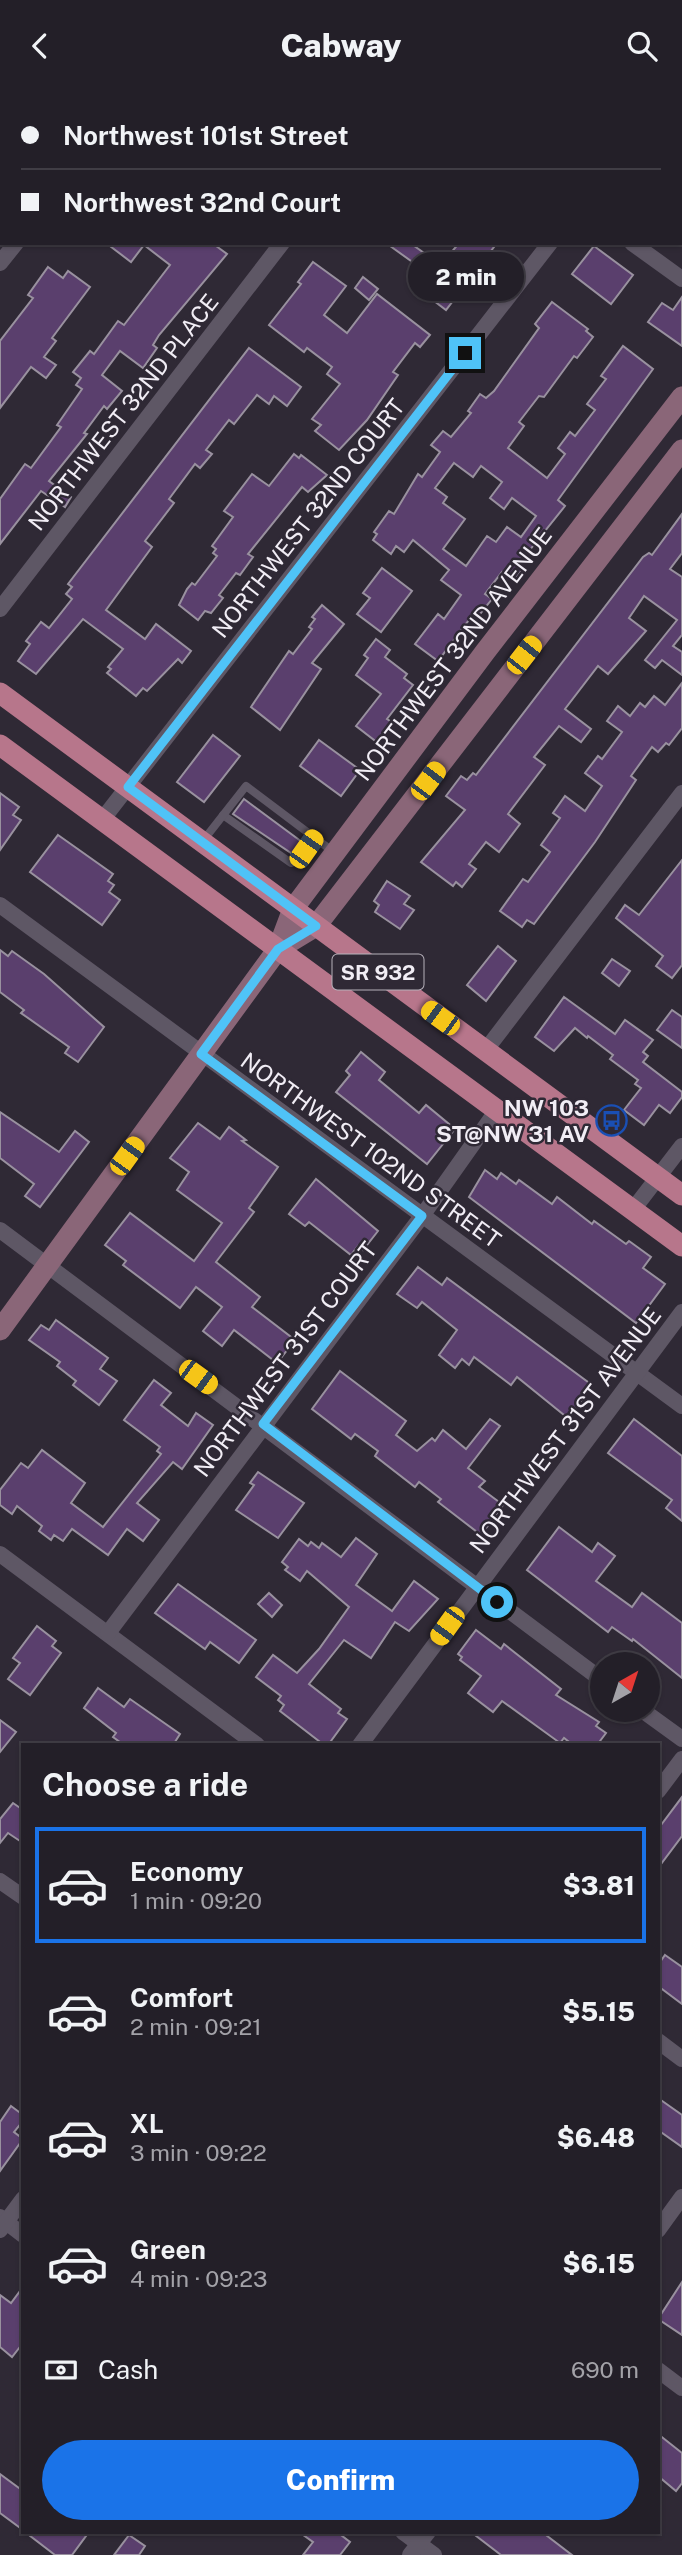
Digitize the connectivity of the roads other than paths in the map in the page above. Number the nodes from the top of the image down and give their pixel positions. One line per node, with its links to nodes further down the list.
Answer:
1 (14, 245): 5 (street)
2 (280, 245): 9 (street, NORTHWEST 32ND PLACE)
3 (548, 245): 12 (street, NORTHWEST 32ND COURT)
4 (635, 245): 6 (street)
5 (0, 263)
6 (682, 279)
7 (682, 397): 18 (main road, NORTHWEST 32ND AVENUE)
8 (682, 450): 21 (main road, NORTHWEST 32ND AVENUE)
9 (0, 609)
10 (0, 693): 12 (main road, SR 932)
11 (0, 745): 15 (main road, SR 932)
12 (128, 787): 15 (street, NORTHWEST 32ND COURT); 17 (main road, SR 932)
13 (682, 793): 23 (street)
14 (223, 815): 16 (lane); 16 (lane); 17 (lane)
15 (102, 820): 22 (main road, SR 932)
16 (314, 837): 18 (lane)
17 (202, 842): 20 (main road, SR 932)
18 (335, 853): 20 (main road, NORTHWEST 32ND AVENUE)
19 (0, 905): 24 (street, NORTHWEST 102ND STREET)
20 (293, 909): 21 (main road, SR 932); 22 (main road, NORTHWEST 32ND AVENUE)
21 (316, 926): 22 (main road, NORTHWEST 32ND AVENUE); 23 (main road, SR 932)
22 (278, 949): 24 (main road, NORTHWEST 32ND AVENUE); 25 (main road, SR 932)
23 (485, 1051): 27 (main road, SR 932)
24 (201, 1054): 30 (street, NORTHWEST 102ND STREET); 33 (main road, NORTHWEST 32ND AVENUE)
25 (497, 1110): 29 (main road, SR 932); 30 (street, NORTHWEST 31ST COURT)
26 (682, 1146): 27 (street)
27 (658, 1177): 28 (main road, SR 932); 29 (street)
28 (682, 1195)
29 (632, 1210): 32 (main road, SR 932)
30 (422, 1216): 36 (street, NORTHWEST 102ND STREET); 38 (street, NORTHWEST 31ST COURT)
31 (0, 1230): 33 (street)
32 (682, 1246)
33 (48, 1266): 35 (main road, NORTHWEST 32ND AVENUE); 38 (street)
34 (682, 1312): 36 (street, NORTHWEST 31ST AVENUE)
35 (0, 1330)
36 (638, 1373): 37 (street, NORTHWEST 102ND STREET); 40 (street, NORTHWEST 31ST AVENUE)
37 (682, 1406)
38 (263, 1424): 40 (street); 41 (street, NORTHWEST 31ST COURT)
39 (0, 1554): 41 (street)
40 (476, 1587): 42 (street); 46 (street, NORTHWEST 31ST AVENUE)
41 (108, 1633): 45 (street)
42 (590, 1671)
43 (659, 1722): 44 (street)
44 (682, 1739)
45 (254, 1743)
46 (361, 1743)
47 (682, 1759): 48 (street)
48 (660, 1788)
49 (0, 1881): 50 (street)
50 (21, 1896)
51 (660, 2042): 52 (street)
52 (682, 2059)
53 (682, 2197): 56 (street)
54 (21, 2201): 55 (street)
55 (2, 2223): 57 (street)
56 (660, 2227)
57 (21, 2234)
58 (660, 2372): 59 (street)
59 (682, 2388)
60 (419, 2544): 61 (street)
61 (433, 2555)

